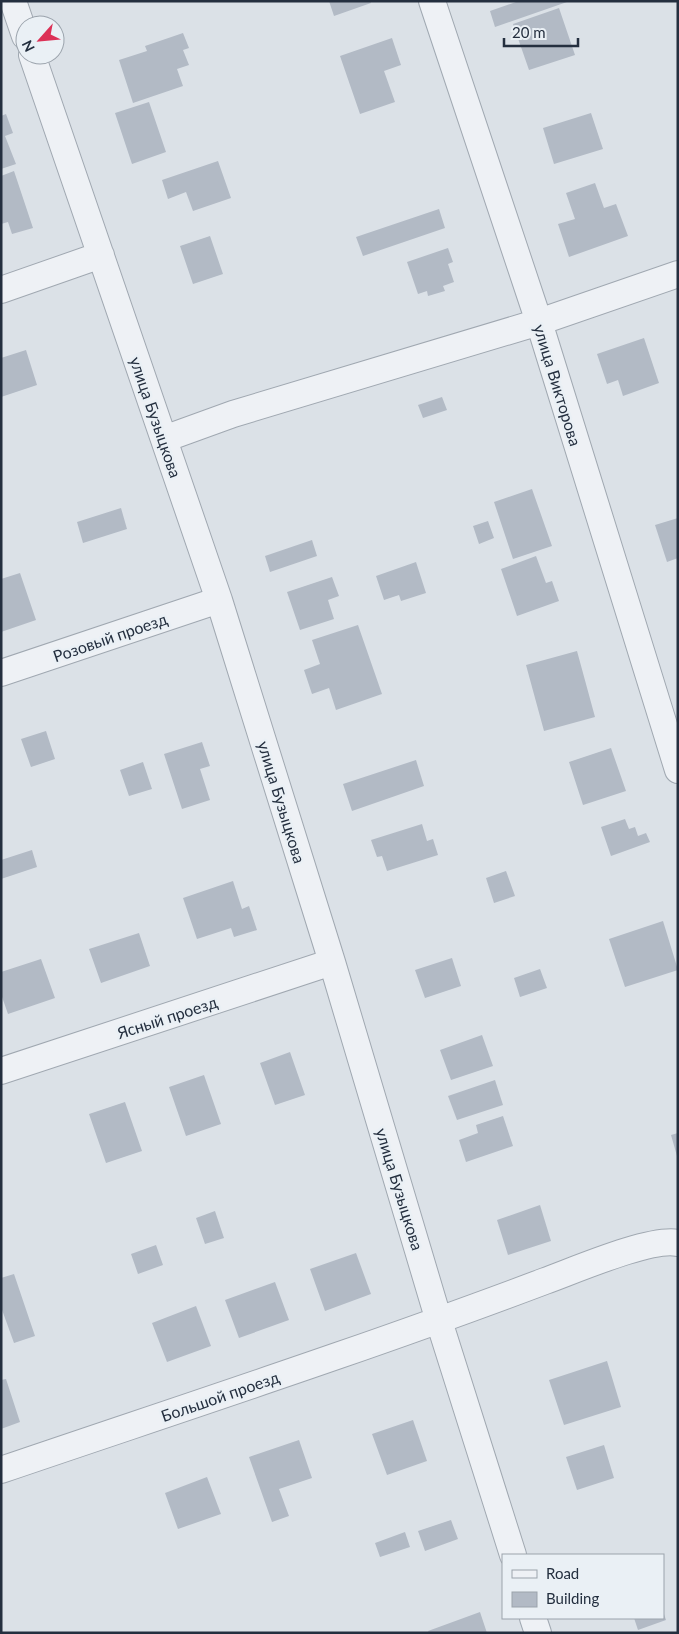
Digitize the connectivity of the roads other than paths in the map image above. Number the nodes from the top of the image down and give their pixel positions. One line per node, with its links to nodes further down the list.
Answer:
1 (13, 1): 3 (street)
2 (432, 1): 8 (street, улица Викторова)
3 (18, 15)
4 (35, 65): 5 (street, улица Бузыцкова)
5 (101, 255): 7 (street); 9 (street, улица Бузыцкова)
6 (678, 274): 8 (street)
7 (1, 290)
8 (539, 322): 9 (street); 12 (street, улица Викторова)
9 (164, 439): 10 (street, улица Бузыцкова)
10 (220, 600): 11 (street, Розовый проезд); 13 (street, улица Бузыцкова)
11 (1, 673)
12 (678, 770)
13 (332, 962): 14 (street, Ясный проезд); 16 (street, улица Бузыцкова)
14 (1, 1071)
15 (678, 1243): 16 (street, Большой проезд)
16 (439, 1321): 17 (street, Большой проезд); 18 (street, улица Бузыцкова)
17 (1, 1470)
18 (513, 1554)
19 (533, 1619): 20 (street)
20 (538, 1633)

